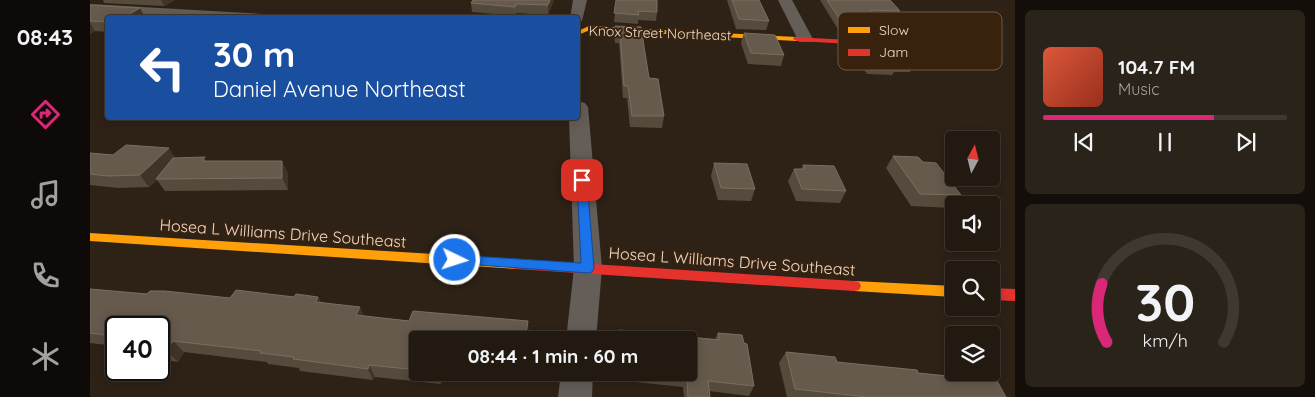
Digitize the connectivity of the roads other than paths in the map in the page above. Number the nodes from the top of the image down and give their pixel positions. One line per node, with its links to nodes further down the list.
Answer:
1 (580, 0): 5 (street)
2 (785, 0): 7 (street)
3 (90, 8): 4 (street)
4 (210, 15)
5 (577, 15)
6 (580, 32): 7 (street, Knox Street Northeast)
7 (805, 39): 8 (street, Knox Street Northeast)
8 (838, 41)
9 (579, 120): 11 (street)
10 (90, 237): 11 (street, Hosea L Williams Drive Southeast)
11 (588, 268): 12 (street, Hosea L Williams Drive Southeast); 15 (street)
12 (945, 291)
13 (1000, 294): 14 (street)
14 (1015, 295)
15 (582, 331)
16 (576, 381): 17 (street)
17 (575, 397)

